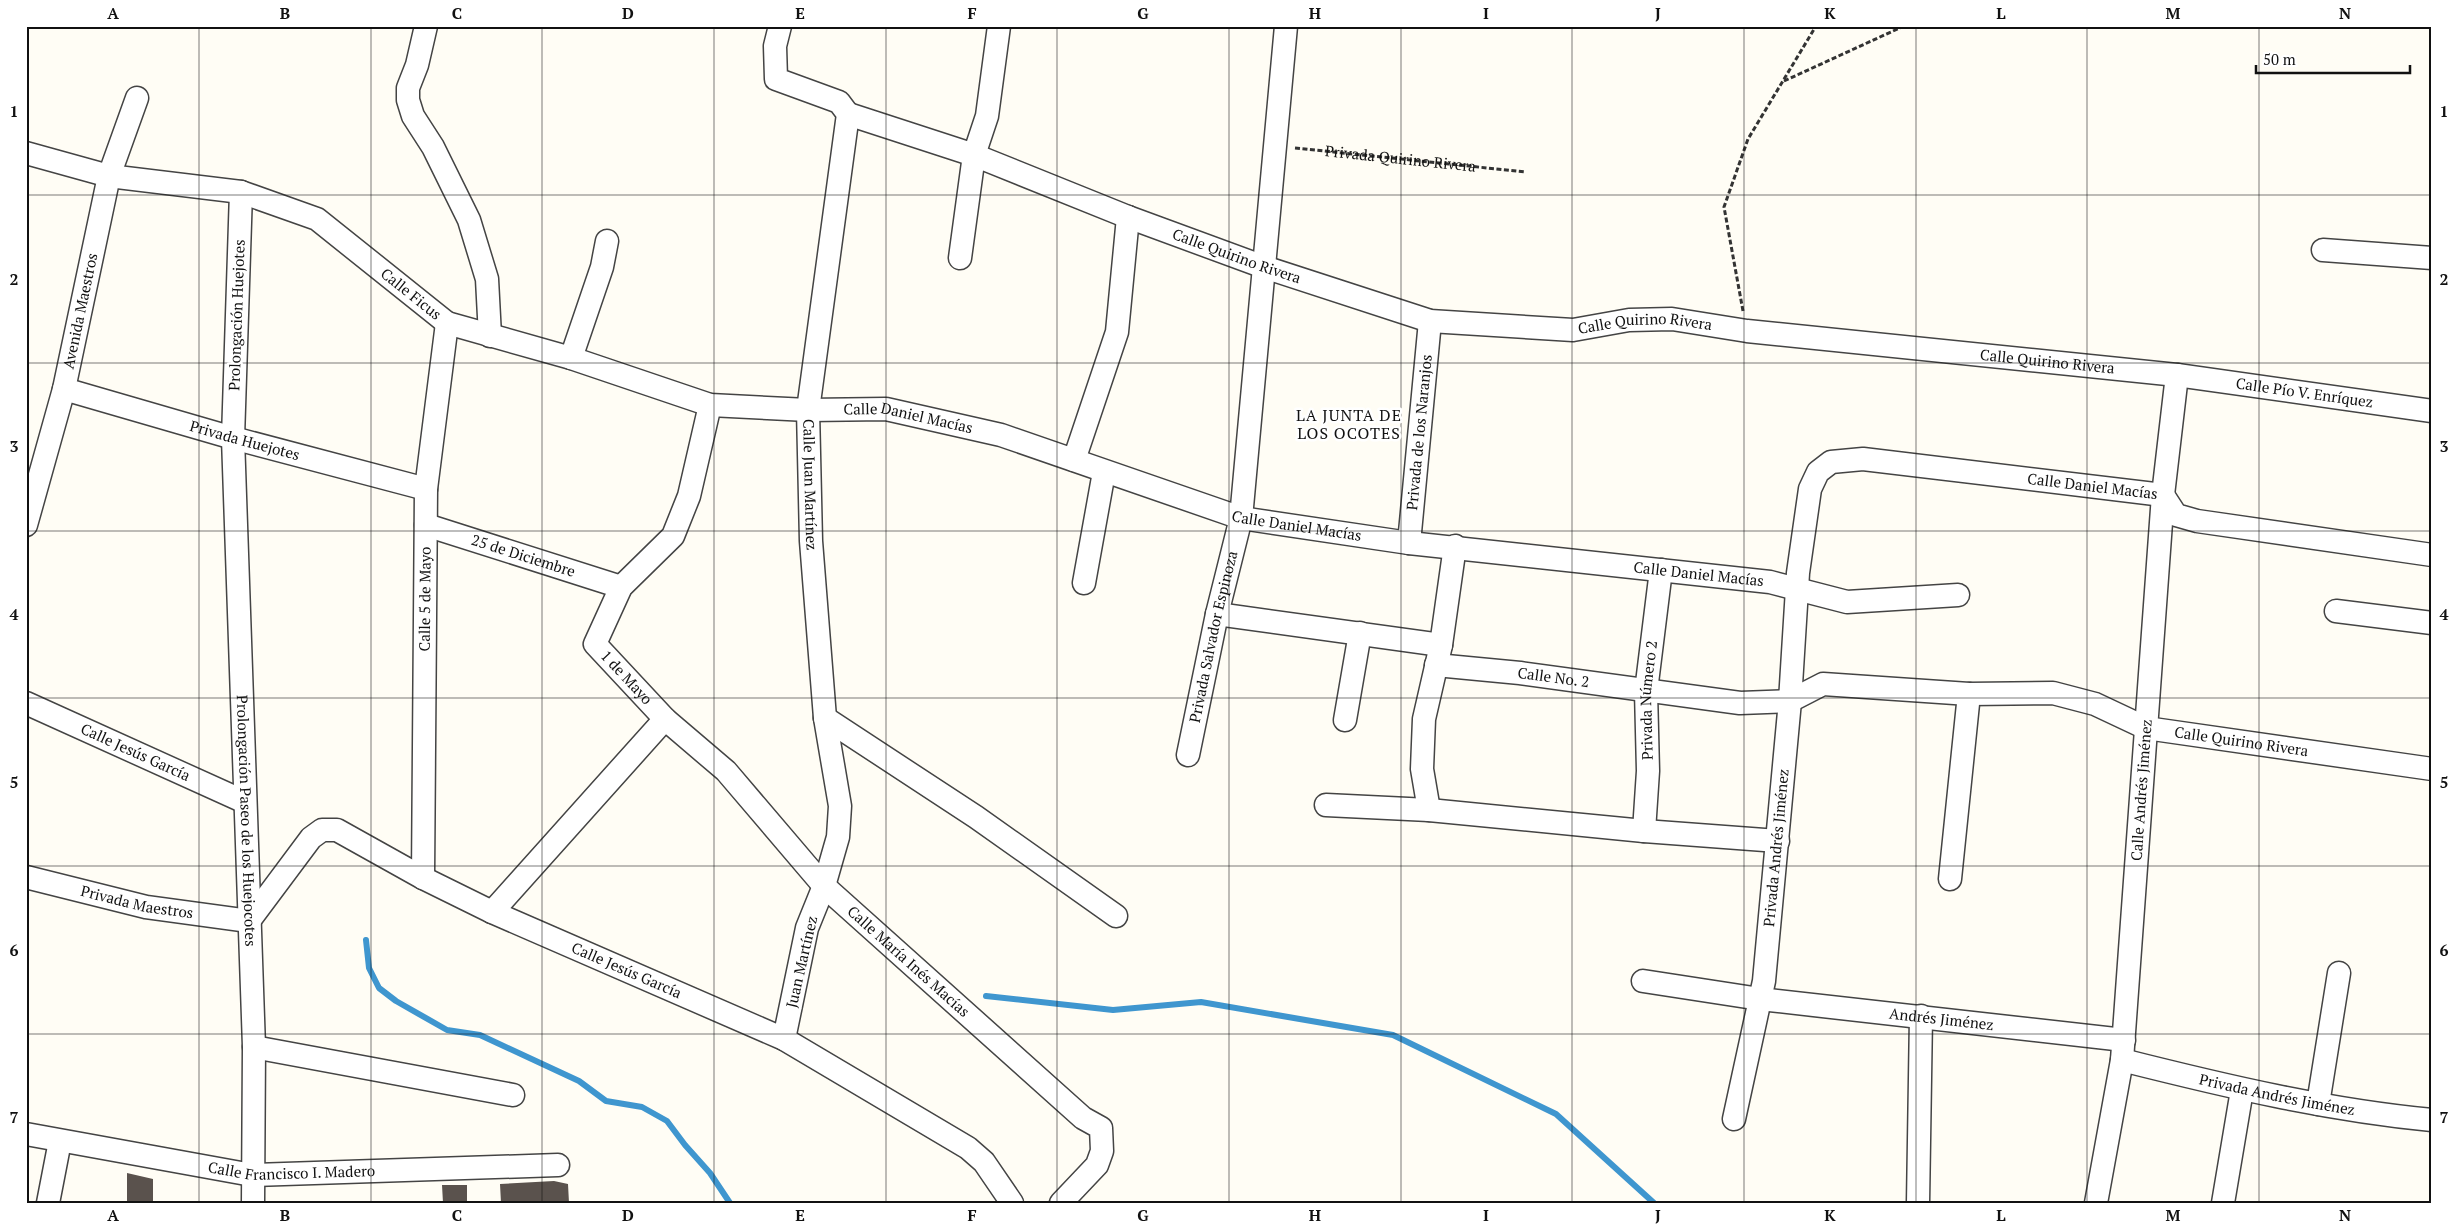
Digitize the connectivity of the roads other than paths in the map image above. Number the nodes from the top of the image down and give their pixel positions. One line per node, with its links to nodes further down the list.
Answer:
1 (426, 26): 19 (street)
2 (780, 26): 6 (street)
3 (999, 26): 8 (street)
4 (1286, 26): 16 (street, Privada Salvador Espinoza)
5 (137, 98): 9 (street, Avenida Maestros)
6 (848, 114): 8 (street, Calle Quirino Rivera); 24 (street, Calle Juan Martínez)
7 (26, 152): 9 (street, Calle Ficus)
8 (974, 154): 11 (street, Calle Quirino Rivera); 14 (street)
9 (109, 176): 10 (street, Calle Ficus); 22 (street, Avenida Maestros)
10 (241, 192): 18 (street, Calle Ficus); 26 (street, Prolongación Huejotes)
11 (1128, 217): 16 (street, Calle Quirino Rivera); 27 (street)
12 (607, 242): 20 (street)
13 (2323, 250): 15 (street)
14 (960, 258)
15 (2432, 258)
16 (1264, 267): 17 (street, Calle Quirino Rivera); 31 (street, Privada Salvador Espinoza)
17 (1430, 321): 21 (street, Calle Quirino Rivera); 34 (street, Privada de los Naranjos)
18 (447, 323): 19 (street, Calle Ficus); 29 (street, Calle 5 de Mayo)
19 (490, 336): 20 (street, Calle Ficus)
20 (571, 358): 23 (street, Calle Ficus)
21 (2177, 375): 25 (street, Calle Pío V. Enríquez); 30 (street, Calle Andrés Jiménez)
22 (64, 389): 26 (street, Privada Huejotes); 32 (street, Avenida Maestros)
23 (710, 405): 24 (street, Calle Ficus); 40 (street, 1 de Mayo)
24 (808, 410): 27 (street, Calle Daniel Macías); 51 (street, Calle Juan Martínez)
25 (2432, 411)
26 (233, 438): 29 (street, Privada Huejotes); 57 (street, Prolongación Paseo de los Huejocotes)
27 (1074, 460): 28 (street, Calle Daniel Macías)
28 (1104, 472): 31 (street, Calle Daniel Macías); 39 (street)
29 (426, 489): 33 (street, Calle 5 de Mayo)
30 (2163, 495): 36 (street, Calle Daniel Macías); 38 (street, Calle Daniel Macías); 54 (street, Calle Andrés Jiménez)
31 (1241, 518): 34 (street, Calle Daniel Macías); 43 (street, Privada Salvador Espinoza)
32 (26, 525)
33 (426, 525): 40 (street, 25 de Diciembre); 63 (street, Calle 5 de Mayo)
34 (1408, 543): 35 (street, Calle Daniel Macías)
35 (1455, 546): 37 (street, Calle Daniel Macías); 46 (street)
36 (2432, 556)
37 (1661, 570): 38 (street, Calle Daniel Macías); 47 (street, Privada Número 2)
38 (1798, 582): 41 (street); 49 (street, Privada Andrés Jiménez)
39 (1084, 584)
40 (621, 587): 52 (street, 1 de Mayo)
41 (1958, 595)
42 (2336, 611): 44 (street)
43 (1217, 614): 45 (street, Calle No. 2); 55 (street, Privada Salvador Espinoza)
44 (2432, 623)
45 (1360, 633): 46 (street, Calle No. 2); 53 (street)
46 (1439, 655): 47 (street, Calle No. 2); 59 (street)
47 (1646, 691): 49 (street, Calle No. 2); 60 (street, Privada Número 2)
48 (1969, 694): 49 (street, Calle Quirino Rivera); 54 (street, Calle Quirino Rivera); 64 (street)
49 (1790, 701): 61 (street, Privada Andrés Jiménez)
50 (26, 703): 57 (street, Calle Jesús García)
51 (825, 718): 65 (street, Calle Juan Martínez); 67 (street)
52 (665, 719): 65 (street, Calle María Inés Macías); 66 (street)
53 (1345, 720)
54 (2146, 728): 56 (street, Calle Quirino Rivera); 75 (street, Calle Andrés Jiménez)
55 (1188, 755)
56 (2432, 769)
57 (245, 802): 68 (street, Prolongación Paseo de los Huejocotes)
58 (1326, 805): 59 (street)
59 (1429, 810): 60 (street)
60 (1644, 831): 61 (street)
61 (1778, 841): 71 (street, Privada Andrés Jiménez)
62 (26, 877): 68 (street, Privada Maestros)
63 (423, 878): 66 (street, Calle Jesús García); 68 (street, Calle Jesús García)
64 (1950, 879)
65 (824, 886): 73 (street, Juan Martínez); 88 (street, Calle María Inés Macías)
66 (492, 912): 73 (street, Calle Jesús García)
67 (1116, 916)
68 (249, 921): 74 (street, Prolongación Paseo de los Huejocotes)
69 (2338, 973): 78 (street)
70 (1642, 981): 71 (street, Andrés Jiménez)
71 (1760, 999): 72 (street, Andrés Jiménez); 79 (street, Privada Andrés Jiménez)
72 (1921, 1016): 75 (street, Andrés Jiménez); 89 (street)
73 (784, 1039): 87 (street, Calle Jesús García)
74 (254, 1047): 77 (street); 84 (street, Prolongación Paseo de los Huejocotes)
75 (2123, 1050): 76 (street, Privada Andrés Jiménez); 90 (street, Calle Andrés Jiménez)
76 (2242, 1090): 78 (street, Privada Andrés Jiménez); 91 (street)
77 (513, 1095)
78 (2318, 1104): 80 (street, Privada Andrés Jiménez)
79 (1734, 1119)
80 (2432, 1120)
81 (26, 1134): 82 (street, Calle Francisco I. Madero)
82 (60, 1141): 84 (street, Calle Francisco I. Madero); 85 (street)
83 (558, 1165): 84 (street, Calle Francisco I. Madero)
84 (252, 1175): 86 (street, Prolongación Paseo de los Huejocotes)
85 (48, 1203)
86 (253, 1203)
87 (1012, 1203)
88 (1061, 1203)
89 (1918, 1203)
90 (2096, 1203)
91 (2223, 1203)

